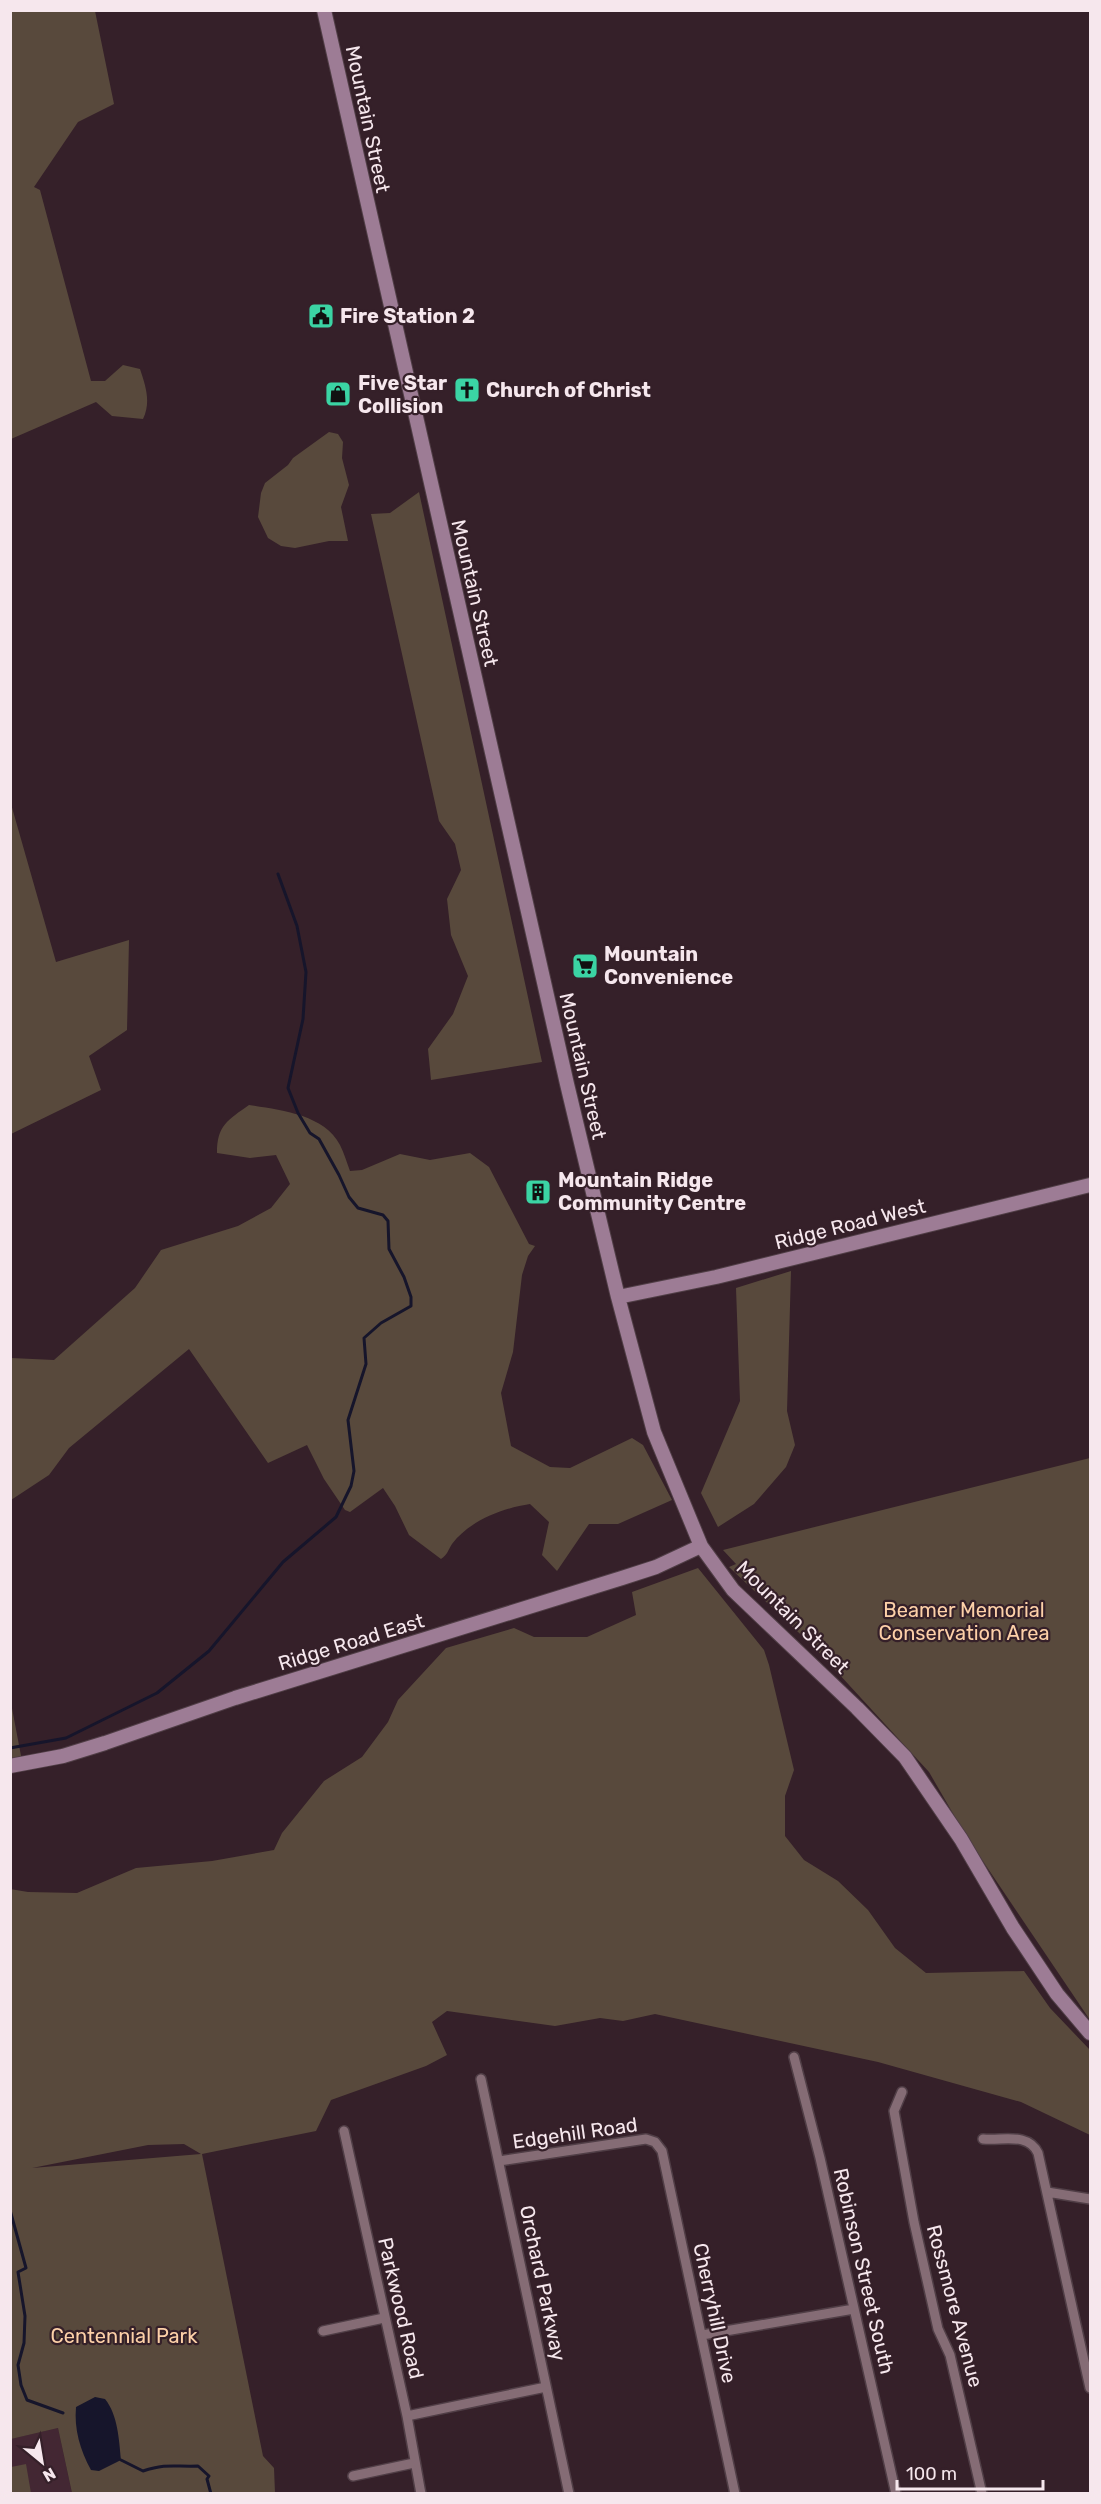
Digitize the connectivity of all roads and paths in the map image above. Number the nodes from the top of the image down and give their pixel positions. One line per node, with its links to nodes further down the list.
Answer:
1 (324, 10): 3 (main road, Mountain Street)
2 (1090, 1185): 3 (main road, Ridge Road West)
3 (618, 1297): 4 (main road, Mountain Street)
4 (700, 1546): 5 (main road, Ridge Road East); 6 (main road, Mountain Street)
5 (10, 1766)
6 (1090, 2033)
7 (794, 2057): 16 (street, Robinson Street South)
8 (481, 2079): 13 (street, Orchard Parkway)
9 (903, 2092): 31 (street, Rossmore Avenue)
10 (344, 2131): 17 (street, Parkwood Road)
11 (983, 2139): 14 (street)
12 (655, 2142): 13 (street, Edgehill Road); 19 (street, Cherryhill Drive)
13 (499, 2161): 22 (street, Orchard Parkway)
14 (1047, 2192): 15 (street); 20 (street)
15 (1090, 2199)
16 (854, 2309): 19 (street); 30 (street, Robinson Street South)
17 (384, 2318): 18 (street); 24 (street, Parkwood Road)
18 (323, 2331)
19 (702, 2335): 29 (street, Cherryhill Drive)
20 (1080, 2340): 21 (street); 23 (street)
21 (1090, 2342)
22 (546, 2387): 24 (street); 28 (street, Orchard Parkway)
23 (1090, 2388)
24 (407, 2416): 25 (street, Parkwood Road)
25 (414, 2463): 26 (street); 27 (street, Parkwood Road)
26 (353, 2475)
27 (421, 2493)
28 (569, 2493)
29 (735, 2493)
30 (896, 2493)
31 (982, 2493)

